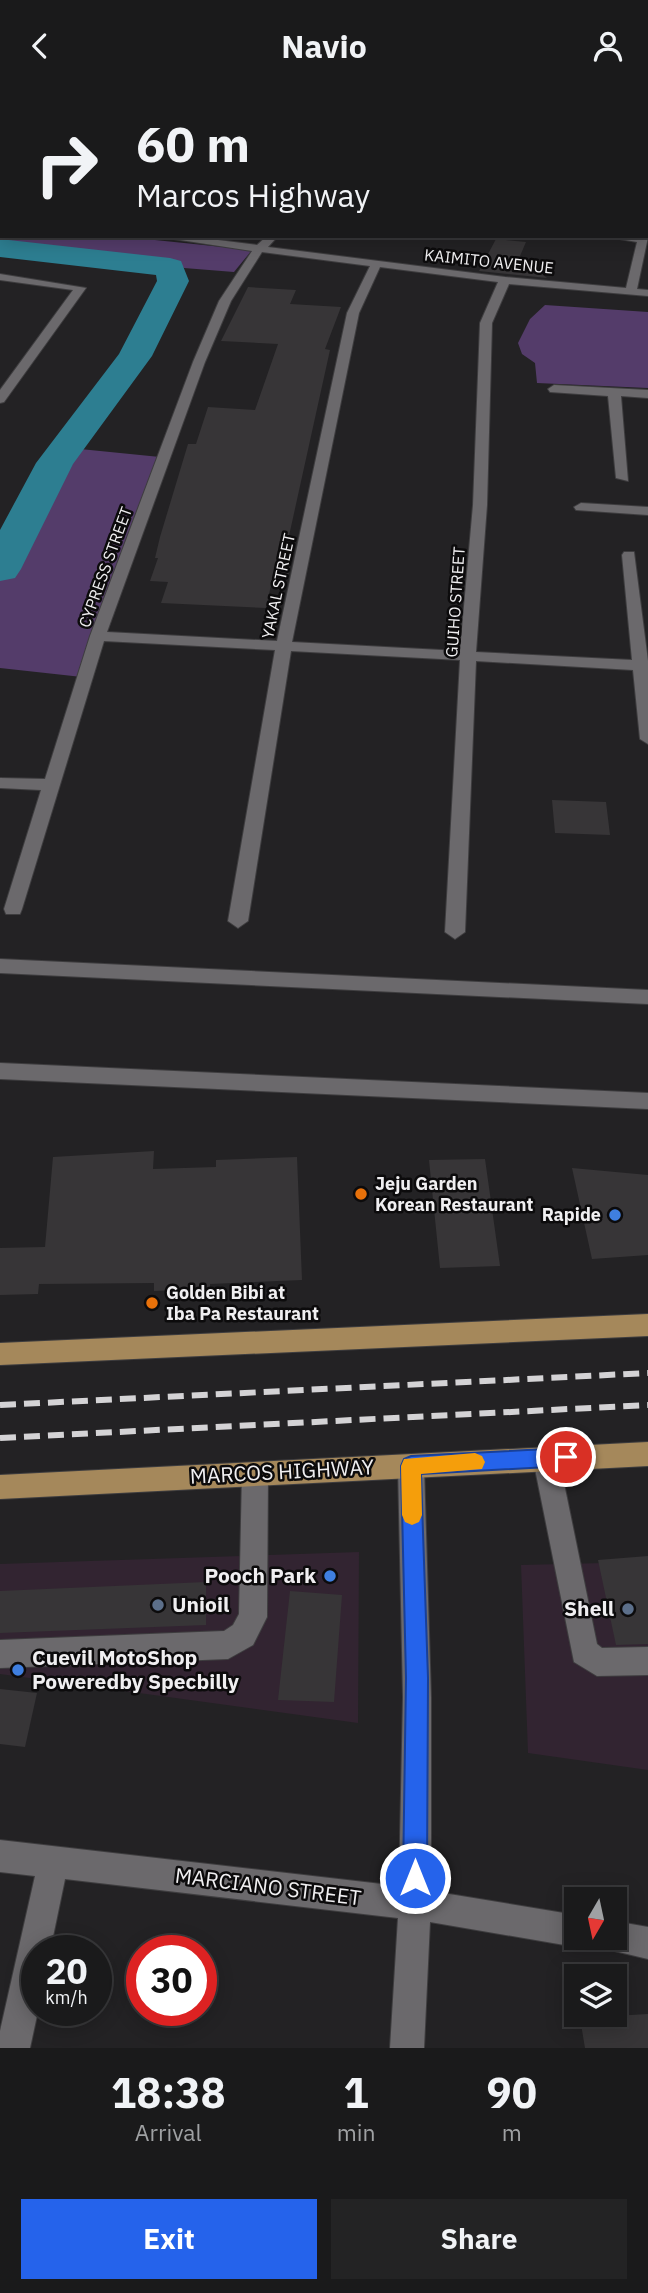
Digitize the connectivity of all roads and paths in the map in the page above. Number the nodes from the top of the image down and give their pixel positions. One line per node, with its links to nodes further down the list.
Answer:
1 (500, 91): 2 (street)
2 (508, 91)
3 (174, 238): 6 (street, KAIMITO AVENUE)
4 (271, 238): 6 (street, CYPRESS STREET)
5 (643, 238): 10 (street)
6 (259, 249): 7 (street, KAIMITO AVENUE); 20 (street, CYPRESS STREET)
7 (376, 264): 9 (street, KAIMITO AVENUE); 21 (street, YAKAL STREET)
8 (0, 277): 15 (street)
9 (505, 279): 10 (street, KAIMITO AVENUE); 22 (street, GUIHO STREET)
10 (631, 292): 11 (street, KAIMITO AVENUE)
11 (648, 293)
12 (554, 389): 13 (street)
13 (614, 392): 14 (street); 16 (street)
14 (648, 394)
15 (0, 399)
16 (622, 478)
17 (581, 507): 18 (street)
18 (648, 511)
19 (629, 555): 23 (street)
20 (98, 636): 21 (street); 26 (street, CYPRESS STREET)
21 (284, 645): 22 (street); 28 (street, YAKAL STREET)
22 (468, 656): 23 (street); 29 (street, GUIHO STREET)
23 (644, 666): 24 (street)
24 (648, 739)
25 (0, 783): 26 (street)
26 (51, 785): 27 (street, CYPRESS STREET)
27 (13, 909)
28 (238, 921)
29 (455, 932)
30 (0, 966): 31 (street)
31 (648, 997)
32 (0, 1071): 33 (street)
33 (648, 1101)
34 (648, 1325): 35 (main road)
35 (0, 1354)
36 (648, 1454): 37 (main road, MARCOS HIGHWAY)
37 (546, 1458): 38 (main road, MARCOS HIGHWAY); 42 (street)
38 (411, 1466): 39 (main road, MARCOS HIGHWAY); 45 (street)
39 (255, 1474): 40 (main road, MARCOS HIGHWAY); 41 (street)
40 (0, 1487)
41 (0, 1654)
42 (648, 1661)
43 (0, 1856): 44 (street, MARCIANO STREET)
44 (53, 1863): 45 (street, MARCIANO STREET); 49 (street)
45 (415, 1904): 46 (street, MARCIANO STREET); 50 (street)
46 (564, 1929)
47 (627, 1939): 48 (street)
48 (648, 1943)
49 (13, 2048)
50 (407, 2048)

